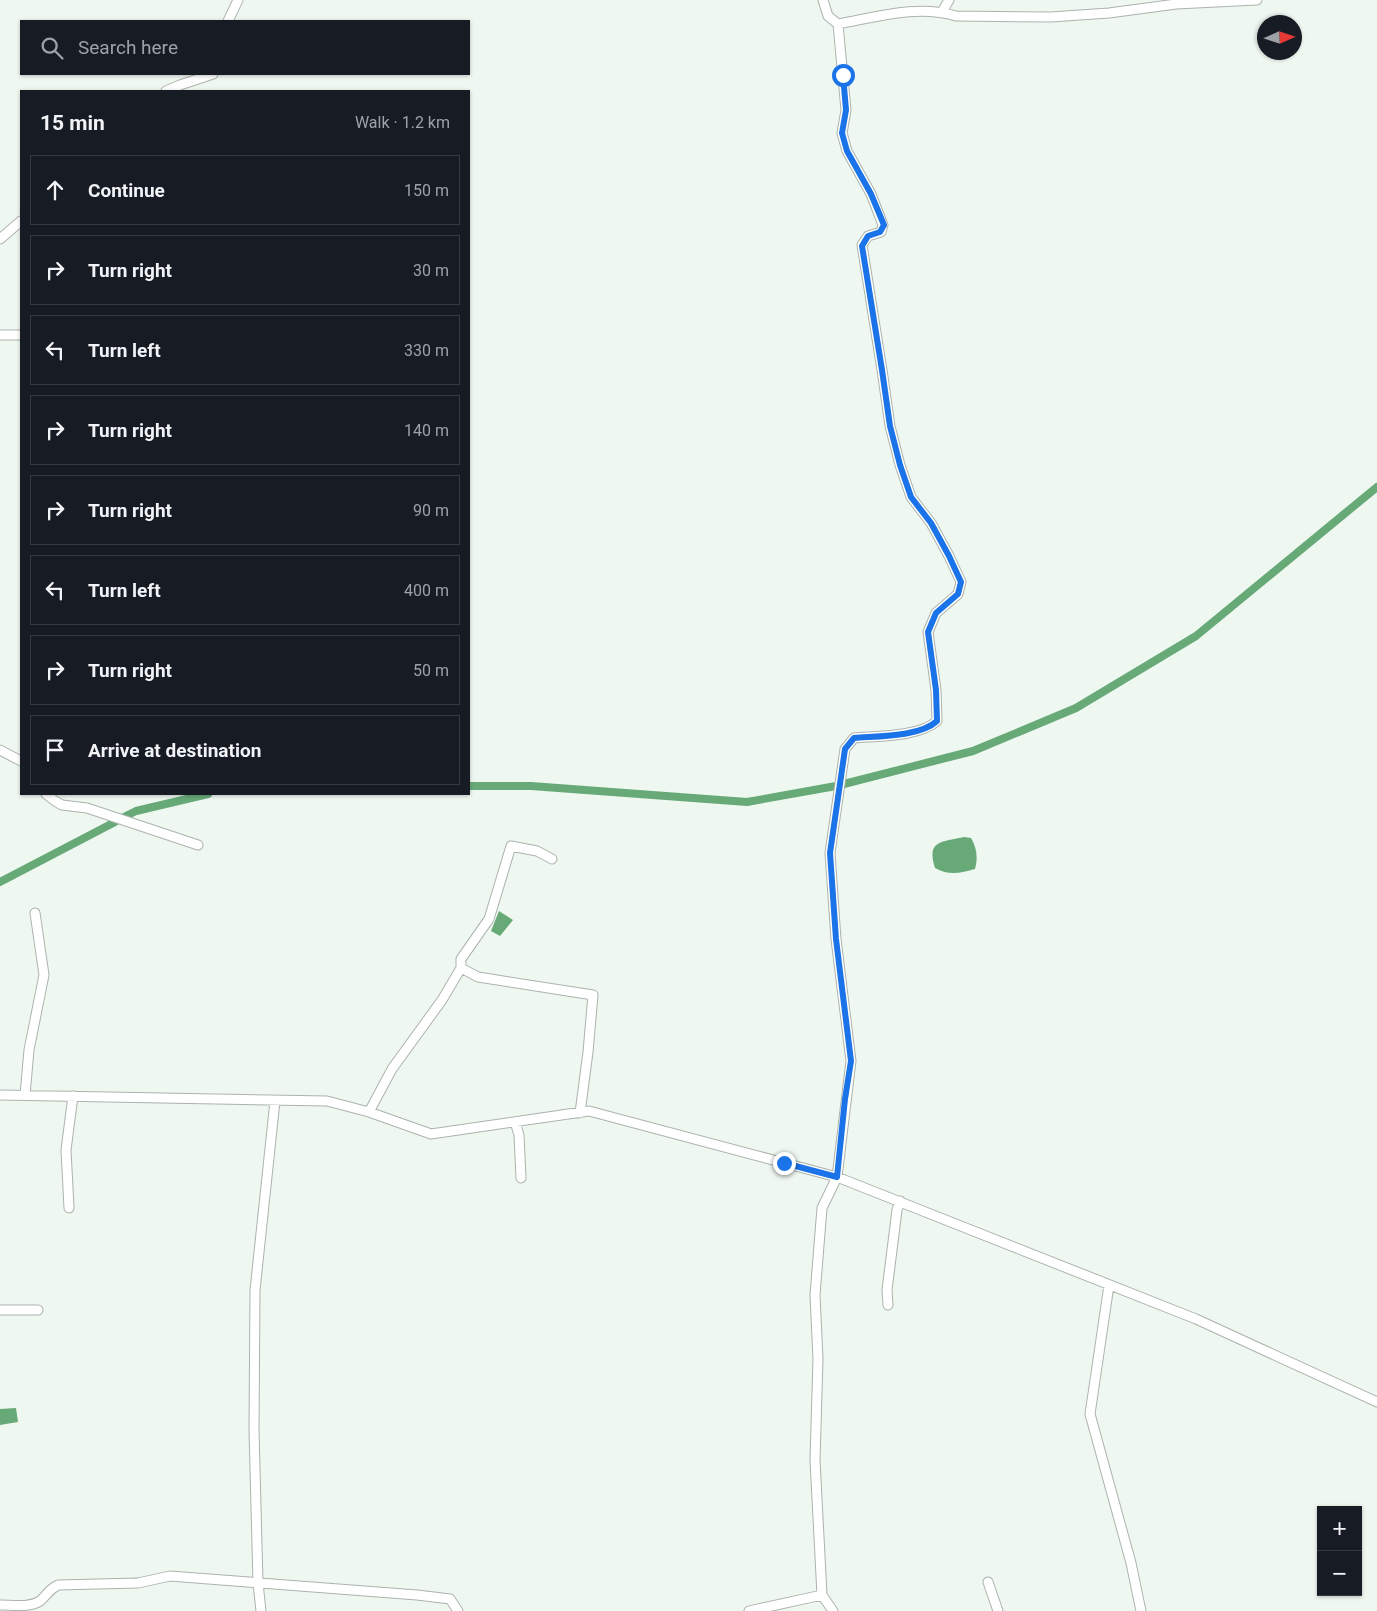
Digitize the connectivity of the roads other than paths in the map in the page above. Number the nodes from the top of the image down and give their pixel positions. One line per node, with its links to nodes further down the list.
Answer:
1 (238, 0): 7 (street)
2 (823, 0): 8 (street)
3 (949, 0): 6 (street)
4 (1257, 0): 5 (street)
5 (1176, 2): 6 (street)
6 (942, 12): 8 (street)
7 (228, 20)
8 (838, 24): 29 (street)
9 (210, 75): 10 (street)
10 (168, 90)
11 (20, 221): 12 (street)
12 (0, 239)
13 (0, 335): 14 (street)
14 (20, 335)
15 (0, 750): 16 (street)
16 (20, 760)
17 (47, 795): 18 (street)
18 (198, 845)
19 (552, 859): 21 (street)
20 (35, 913): 23 (street)
21 (461, 968): 26 (street); 27 (street)
22 (0, 1095): 23 (street)
23 (25, 1095): 24 (street)
24 (73, 1096): 25 (street); 32 (street)
25 (274, 1101): 26 (street); 39 (street)
26 (369, 1112): 28 (street)
27 (580, 1113): 28 (street); 29 (street)
28 (515, 1122): 30 (street)
29 (837, 1177): 31 (street); 40 (street)
30 (521, 1178)
31 (900, 1201): 33 (street); 34 (street)
32 (70, 1208)
33 (1109, 1284): 37 (street); 47 (street)
34 (888, 1305)
35 (0, 1310): 36 (street)
36 (38, 1310)
37 (1377, 1402)
38 (988, 1582): 46 (street)
39 (258, 1584): 41 (street); 42 (street); 43 (street)
40 (822, 1595): 44 (street); 45 (street)
41 (0, 1605)
42 (261, 1611)
43 (458, 1611)
44 (750, 1611)
45 (833, 1611)
46 (998, 1611)
47 (1141, 1611)

